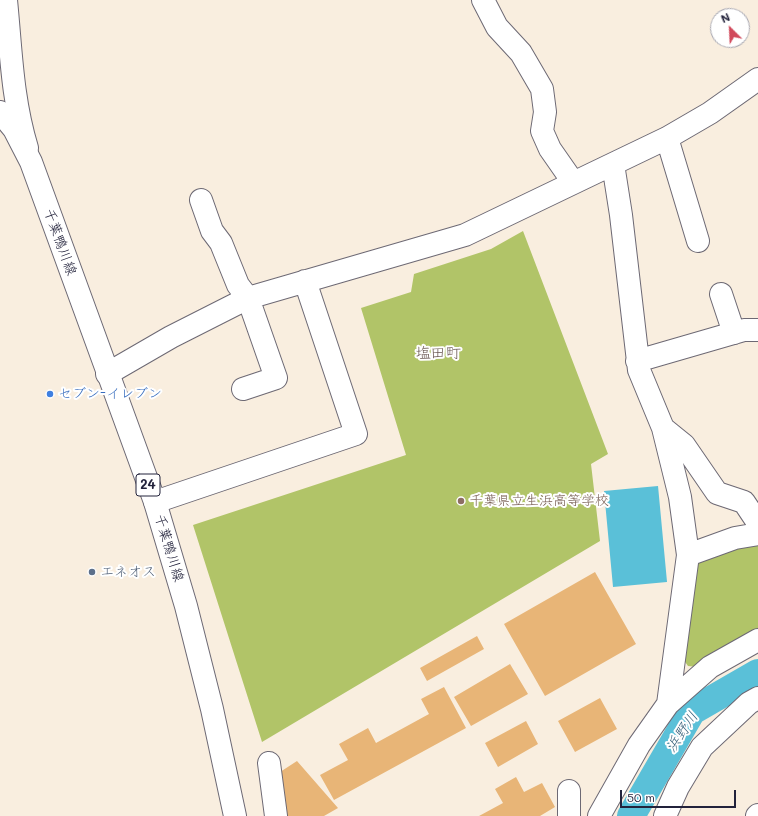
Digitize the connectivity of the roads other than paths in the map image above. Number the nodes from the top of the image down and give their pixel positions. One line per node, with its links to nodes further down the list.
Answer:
1 (483, 0): 8 (street)
2 (7, 5): 6 (street)
3 (758, 80): 5 (street)
4 (0, 112): 6 (street, 千葉鴨川線 / 24)
5 (667, 138): 7 (street); 10 (street)
6 (31, 162): 17 (street, 千葉鴨川線 / 24)
7 (613, 164): 8 (street); 16 (street)
8 (574, 182): 11 (street)
9 (201, 200): 13 (street)
10 (698, 241)
11 (305, 281): 13 (street); 20 (street)
12 (721, 294): 15 (street)
13 (248, 298): 17 (street); 18 (street)
14 (758, 330): 15 (street)
15 (734, 333): 16 (street)
16 (637, 361): 19 (street)
17 (107, 374): 20 (street, 千葉鴨川線 / 24)
18 (243, 389)
19 (663, 428): 21 (street); 23 (street)
20 (155, 502): 29 (street, 千葉鴨川線 / 24)
21 (758, 522)
22 (758, 534): 23 (street)
23 (688, 555): 26 (street)
24 (758, 640): 26 (street)
25 (758, 698): 33 (street)
26 (668, 704): 32 (street)
27 (269, 763): 30 (street)
28 (569, 790): 31 (street)
29 (235, 816)
30 (276, 816)
31 (569, 816)
32 (599, 816)
33 (665, 816)

